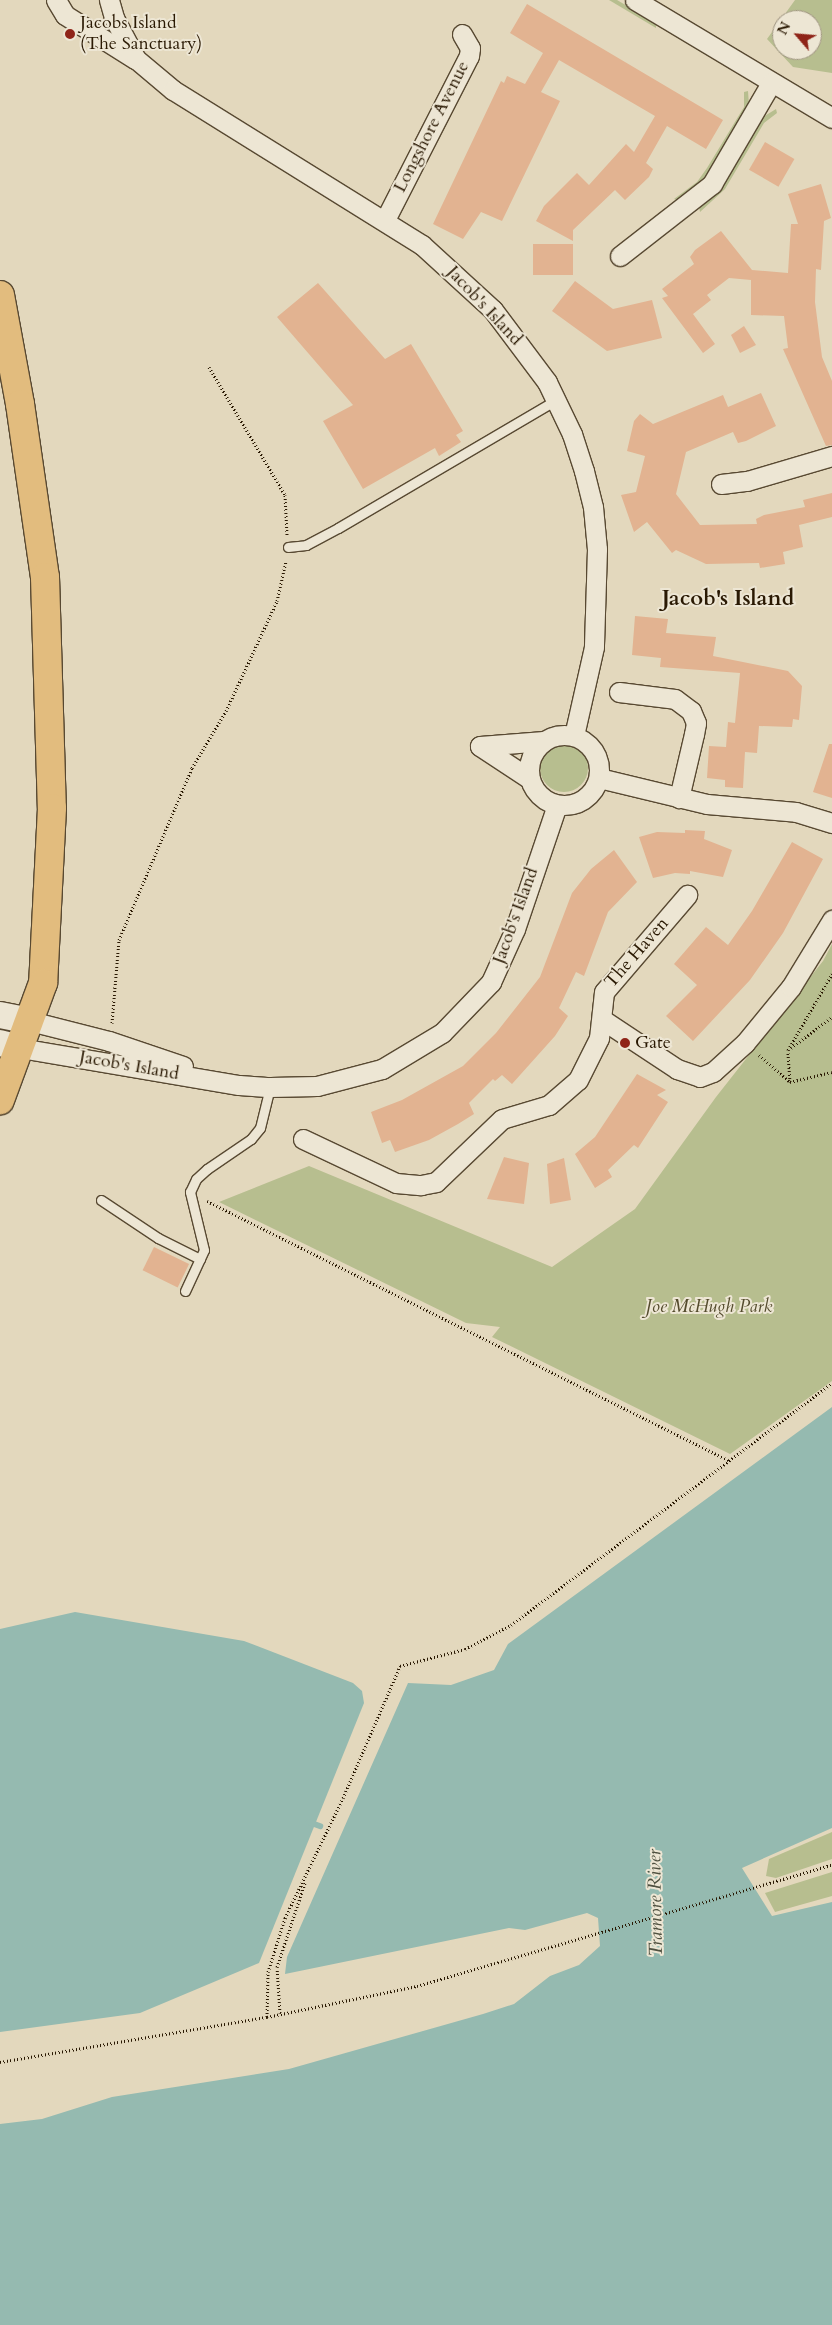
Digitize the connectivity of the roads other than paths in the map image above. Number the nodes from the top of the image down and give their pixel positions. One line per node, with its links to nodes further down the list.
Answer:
1 (56, 0): 5 (street)
2 (109, 0): 5 (street, Jacob's Island)
3 (635, 0): 6 (street)
4 (462, 34): 8 (street, Longshore Avenue)
5 (136, 59): 8 (street, Jacob's Island)
6 (771, 83): 7 (street); 9 (street)
7 (832, 118)
8 (385, 220): 11 (street, Jacob's Island)
9 (620, 256)
10 (0, 295): 27 (highway)
11 (556, 400): 14 (lane); 16 (street, Jacob's Island)
12 (832, 456): 13 (street)
13 (721, 484)
14 (288, 547)
15 (619, 692): 20 (street)
16 (574, 736): 17 (street); 18 (street)
17 (544, 741): 19 (street); 19 (street)
18 (599, 778): 20 (street); 21 (street)
19 (530, 779): 21 (street)
20 (679, 798): 22 (street)
21 (557, 805): 30 (street, Jacob's Island)
22 (832, 824)
23 (687, 894): 26 (street, The Haven)
24 (832, 920): 26 (street)
25 (0, 1015): 27 (main road)
26 (603, 1020): 32 (street, The Haven)
27 (30, 1021): 28 (highway); 29 (street, Jacob's Island)
28 (10, 1045): 29 (street, Jacob's Island); 31 (highway)
29 (239, 1085): 30 (street, Jacob's Island)
30 (270, 1087): 34 (lane)
31 (0, 1100)
32 (303, 1139)
33 (101, 1200): 34 (lane)
34 (200, 1259): 35 (lane)
35 (186, 1291)

